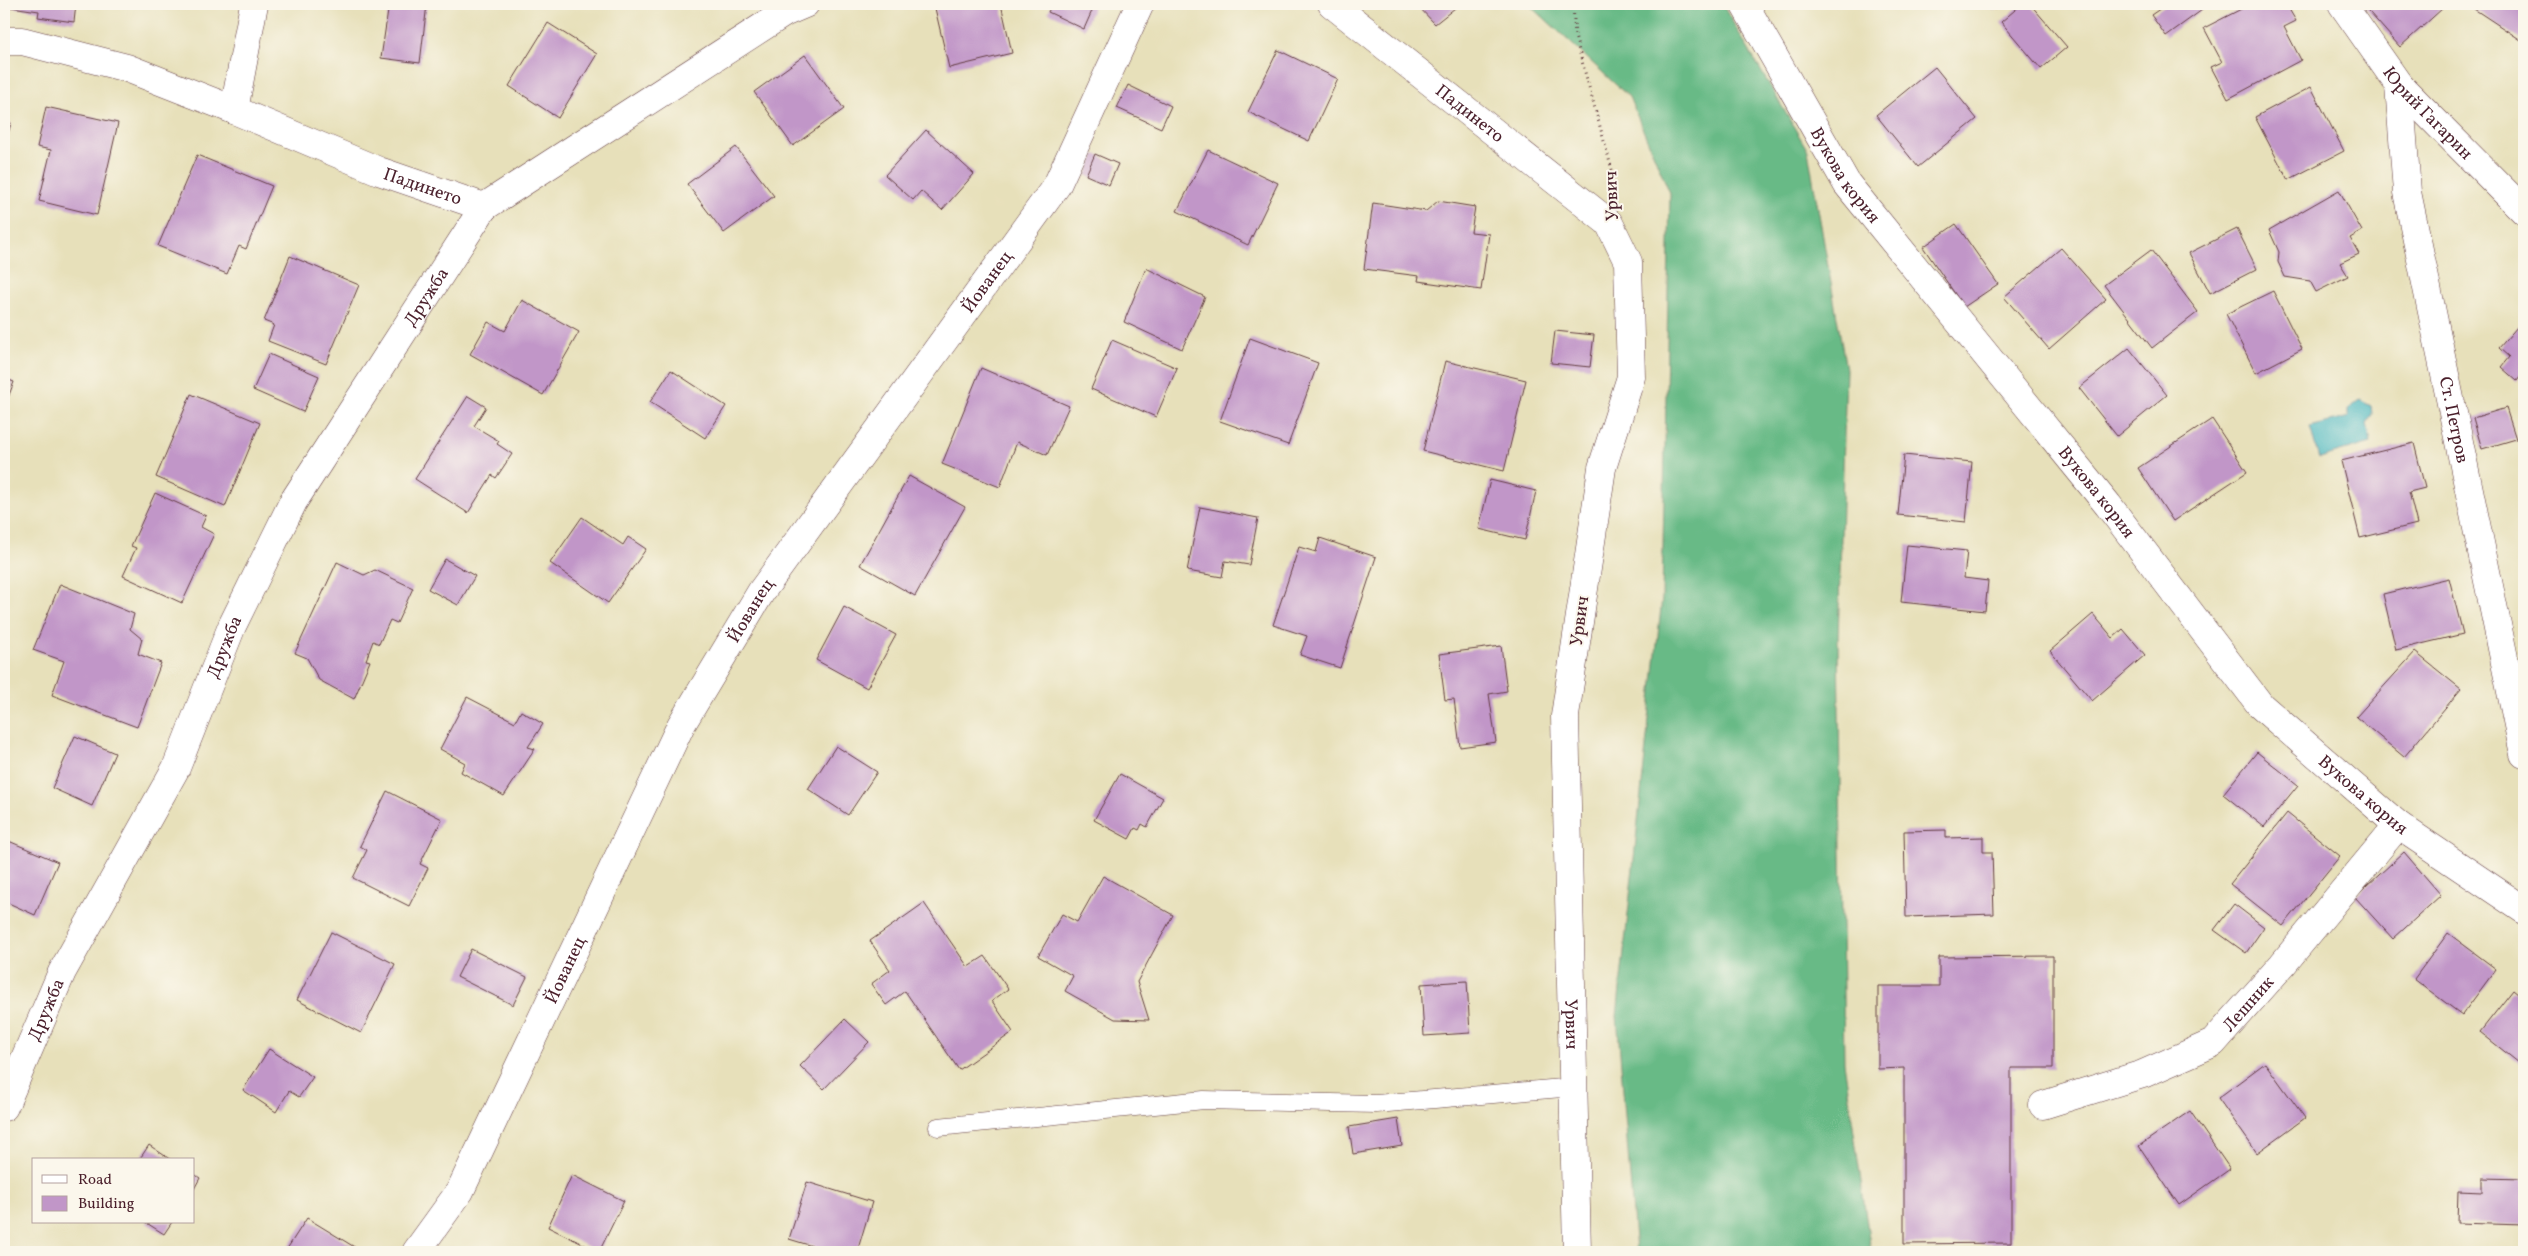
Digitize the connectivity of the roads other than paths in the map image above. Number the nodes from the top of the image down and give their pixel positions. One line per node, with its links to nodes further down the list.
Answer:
1 (254, 4): 9 (street)
2 (806, 4): 10 (street, Падинето)
3 (1140, 4): 20 (street, Йованец)
4 (1332, 4): 12 (street, Падинето)
5 (1744, 4): 14 (street, Вукова кория)
6 (2342, 4): 8 (street, Юрий Гагарин)
7 (4, 40): 9 (street, Падинето)
8 (2399, 85): 11 (street, Юрий Гагарин); 13 (street, Ст. Петров)
9 (234, 110): 10 (street, Падинето)
10 (484, 207): 18 (street, Дружба)
11 (2524, 211)
12 (1609, 223): 16 (street, Урвич)
13 (2524, 754)
14 (2398, 825): 15 (street, Вукова кория); 17 (street, Лешник)
15 (2524, 910)
16 (1574, 1087): 19 (lane); 21 (street, Урвич)
17 (2042, 1105)
18 (4, 1107)
19 (938, 1126)
20 (416, 1252)
21 (1577, 1252)

